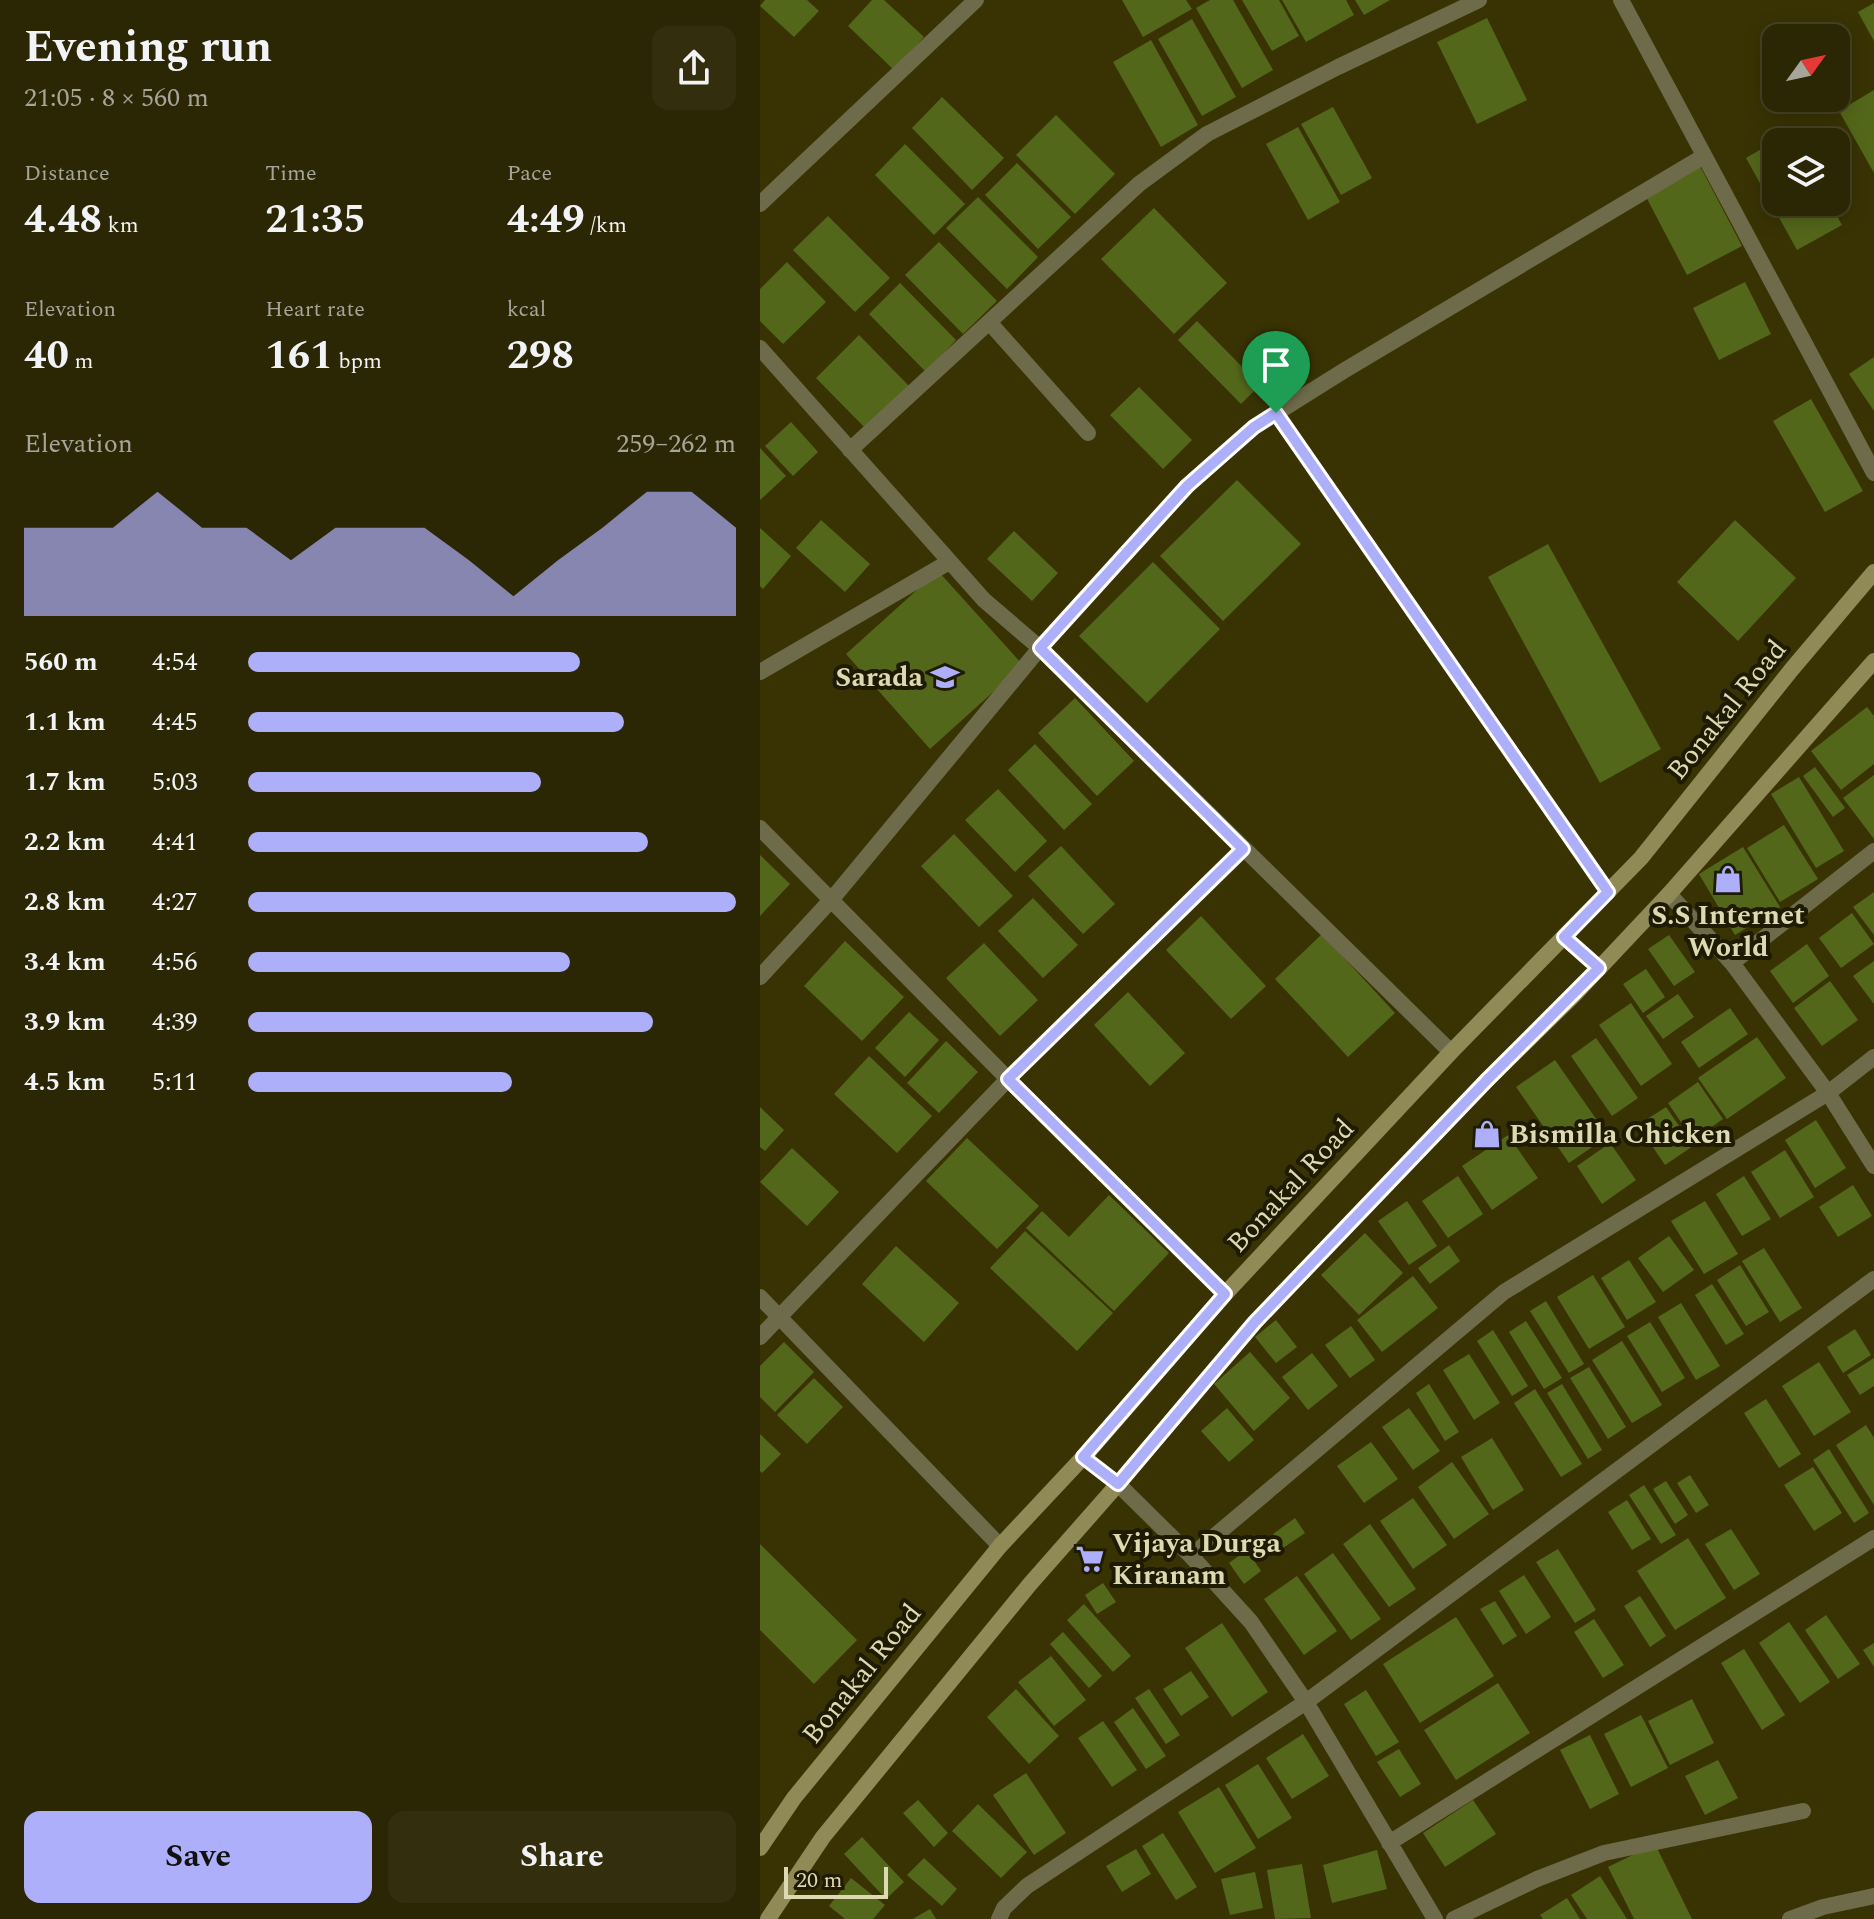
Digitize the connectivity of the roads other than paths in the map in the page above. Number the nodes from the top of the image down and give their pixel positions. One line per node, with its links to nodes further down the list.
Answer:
1 (976, 0): 5 (street)
2 (1479, 0): 6 (street)
3 (1621, 0): 4 (street)
4 (1704, 156): 8 (street); 11 (street)
5 (760, 204)
6 (989, 322): 9 (street); 10 (street)
7 (760, 348): 10 (street)
8 (1276, 413): 14 (street); 20 (street)
9 (1088, 433)
10 (850, 450): 12 (street)
11 (1874, 473)
12 (949, 562): 14 (street); 16 (street)
13 (1874, 572): 20 (main road, Bonakal Road)
14 (1040, 648): 18 (street); 22 (street)
15 (1874, 661): 21 (main road)
16 (760, 672)
17 (760, 828): 22 (street)
18 (1243, 849): 27 (street); 29 (street)
19 (1874, 851): 24 (street)
20 (1608, 892): 23 (main road, Bonakal Road)
21 (1669, 894): 24 (street); 25 (main road)
22 (832, 899): 26 (street); 29 (street)
23 (1564, 937): 25 (main road); 27 (main road, Bonakal Road)
24 (1732, 963): 30 (street)
25 (1599, 968): 38 (main road)
26 (760, 977)
27 (1451, 1052): 33 (main road, Bonakal Road)
28 (1874, 1057): 30 (street)
29 (1008, 1079): 33 (street); 35 (street)
30 (1828, 1093): 31 (street); 41 (street)
31 (1874, 1166)
32 (1874, 1279): 42 (street)
33 (1225, 1294): 37 (main road, Bonakal Road)
34 (760, 1297): 35 (street)
35 (779, 1317): 36 (street); 40 (street)
36 (760, 1337)
37 (1083, 1457): 38 (street); 40 (main road, Bonakal Road)
38 (1118, 1484): 41 (street); 47 (main road)
39 (1874, 1538): 44 (street)
40 (1000, 1546): 45 (main road, Bonakal Road)
41 (1191, 1556): 42 (street)
42 (1306, 1702): 44 (street); 48 (street)
43 (1803, 1811): 50 (street)
44 (1389, 1843): 49 (street)
45 (760, 1848)
46 (1874, 1896): 51 (street)
47 (768, 1919)
48 (999, 1919)
49 (1435, 1919)
50 (1454, 1919)
51 (1790, 1919)

